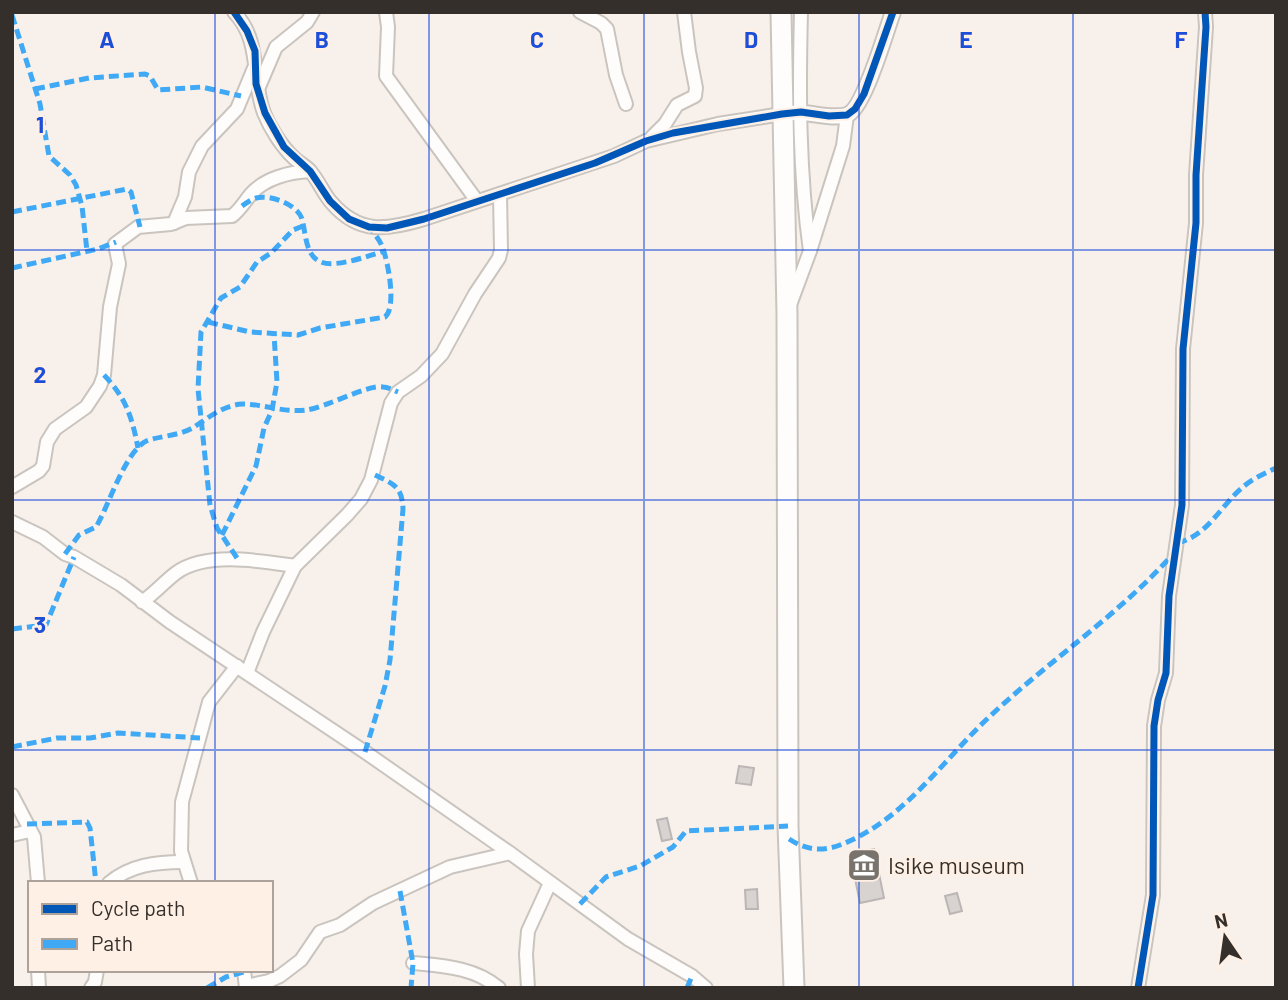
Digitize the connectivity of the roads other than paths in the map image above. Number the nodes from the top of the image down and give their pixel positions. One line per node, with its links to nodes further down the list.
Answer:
1 (313, 12): 11 (street)
2 (386, 12): 18 (street)
3 (580, 12): 12 (street)
4 (684, 12): 15 (street)
5 (781, 12): 13 (highway)
6 (801, 12): 13 (street)
7 (893, 12): 14 (street)
8 (1205, 12): 42 (street)
9 (238, 14): 10 (street)
10 (256, 64): 11 (street); 19 (street)
11 (258, 89): 16 (street)
12 (626, 104)
13 (791, 113): 14 (street); 15 (street); 20 (street); 21 (highway)
14 (847, 115): 20 (street)
15 (646, 141): 17 (street)
16 (310, 171): 18 (street); 19 (street)
17 (500, 194): 18 (street); 24 (street)
18 (477, 201)
19 (174, 223): 22 (street)
20 (810, 251): 21 (street)
21 (787, 315): 41 (highway)
22 (12, 487)
23 (12, 522): 25 (street)
24 (295, 566): 25 (street); 26 (street)
25 (142, 602): 26 (street)
26 (242, 669): 30 (street); 31 (street)
27 (12, 794): 28 (street)
28 (30, 831): 29 (street); 32 (street)
29 (12, 835)
30 (510, 853): 35 (street); 37 (street)
31 (183, 862): 33 (street); 34 (street)
32 (38, 881)
33 (111, 881)
34 (190, 881)
35 (550, 883): 39 (street); 40 (street)
36 (412, 963): 38 (street)
37 (246, 987)
38 (499, 988)
39 (528, 988)
40 (706, 988)
41 (794, 988)
42 (1138, 988)

